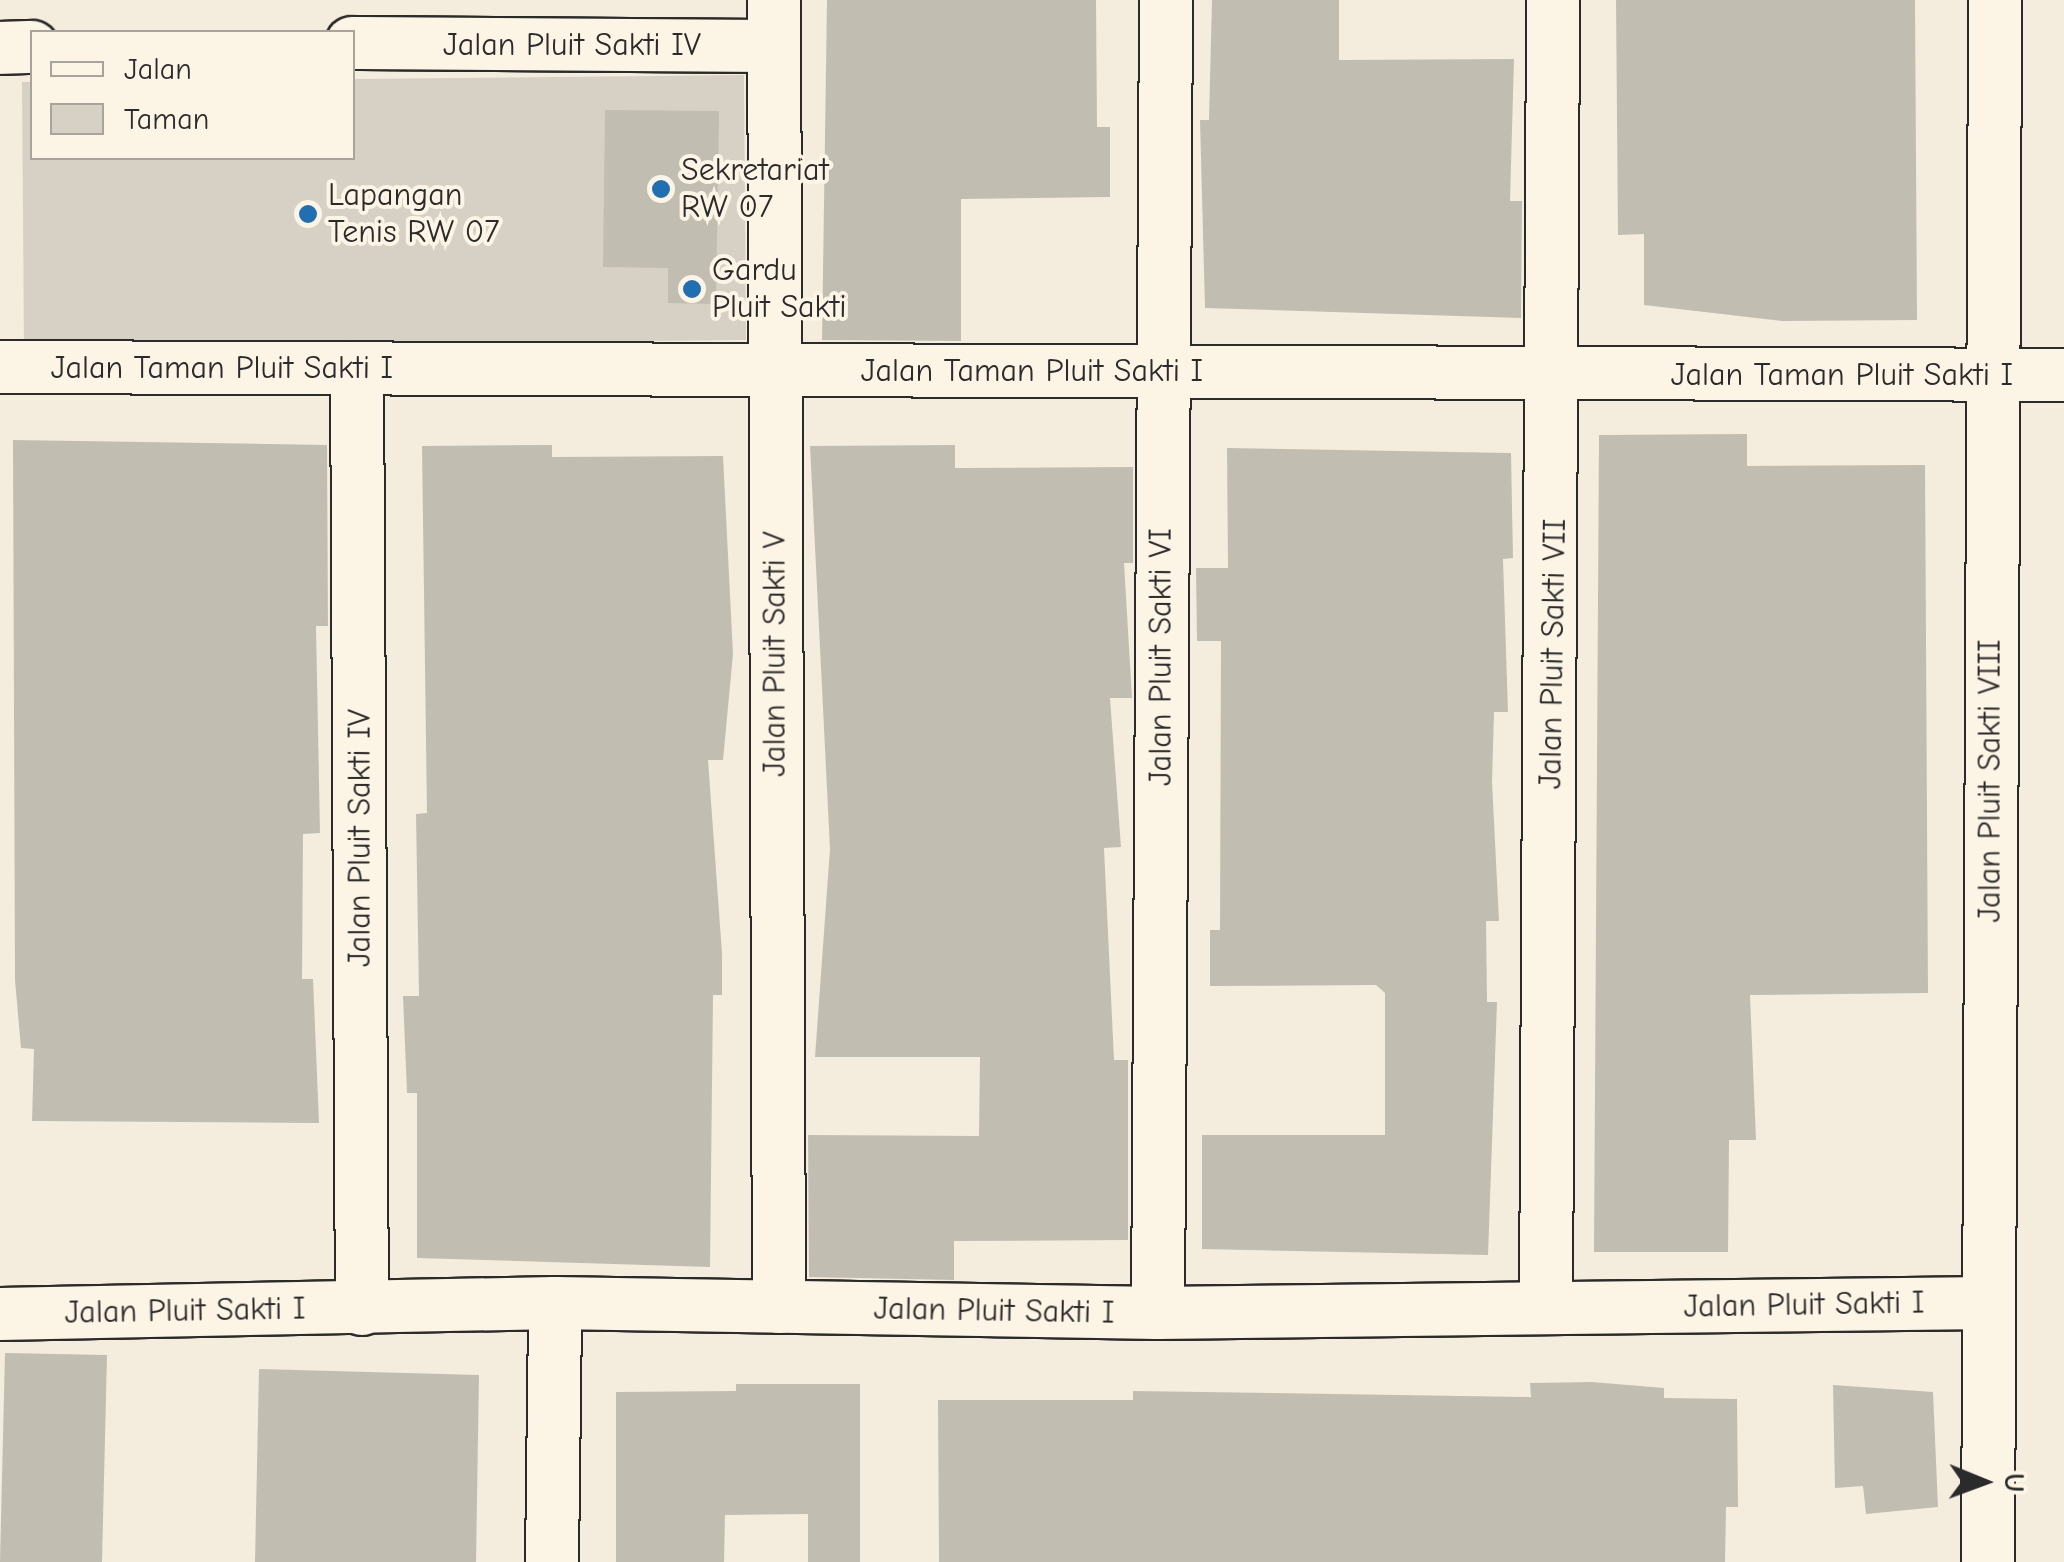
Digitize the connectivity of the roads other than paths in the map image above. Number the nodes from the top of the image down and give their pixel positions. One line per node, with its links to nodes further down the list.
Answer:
1 (1166, 0): 11 (street, Jalan Pluit Sakti VI)
2 (1553, 0): 12 (street, Jalan Pluit Sakti VII)
3 (1995, 0): 13 (street, Jalan Pluit Sakti VIII)
4 (774, 23): 5 (street, Jalan Pluit Sakti IV); 10 (street, Jalan Pluit Sakti V)
5 (363, 29)
6 (30, 47): 7 (street)
7 (0, 48)
8 (0, 367): 9 (street, Jalan Taman Pluit Sakti I)
9 (357, 368): 10 (street, Jalan Taman Pluit Sakti I); 18 (street, Jalan Pluit Sakti IV)
10 (774, 370): 11 (street, Jalan Taman Pluit Sakti I); 17 (street, Jalan Pluit Sakti V)
11 (1162, 371): 12 (street, Jalan Taman Pluit Sakti I); 20 (street, Jalan Pluit Sakti VI)
12 (1556, 374): 13 (street, Jalan Taman Pluit Sakti I); 19 (street, Jalan Pluit Sakti VII)
13 (1990, 375): 14 (street, Jalan Taman Pluit Sakti I); 15 (street, Jalan Pluit Sakti VIII)
14 (2064, 375)
15 (1989, 1303): 19 (street, Jalan Pluit Sakti I); 23 (street, Jalan Pluit Sakti VIII)
16 (556, 1304): 17 (street, Jalan Pluit Sakti I); 18 (street, Jalan Pluit Sakti I); 22 (street)
17 (778, 1307): 20 (street, Jalan Pluit Sakti I)
18 (362, 1308): 21 (street, Jalan Pluit Sakti I)
19 (1546, 1308): 20 (street, Jalan Pluit Sakti I)
20 (1158, 1313)
21 (0, 1314)
22 (552, 1562)
23 (1988, 1562)

